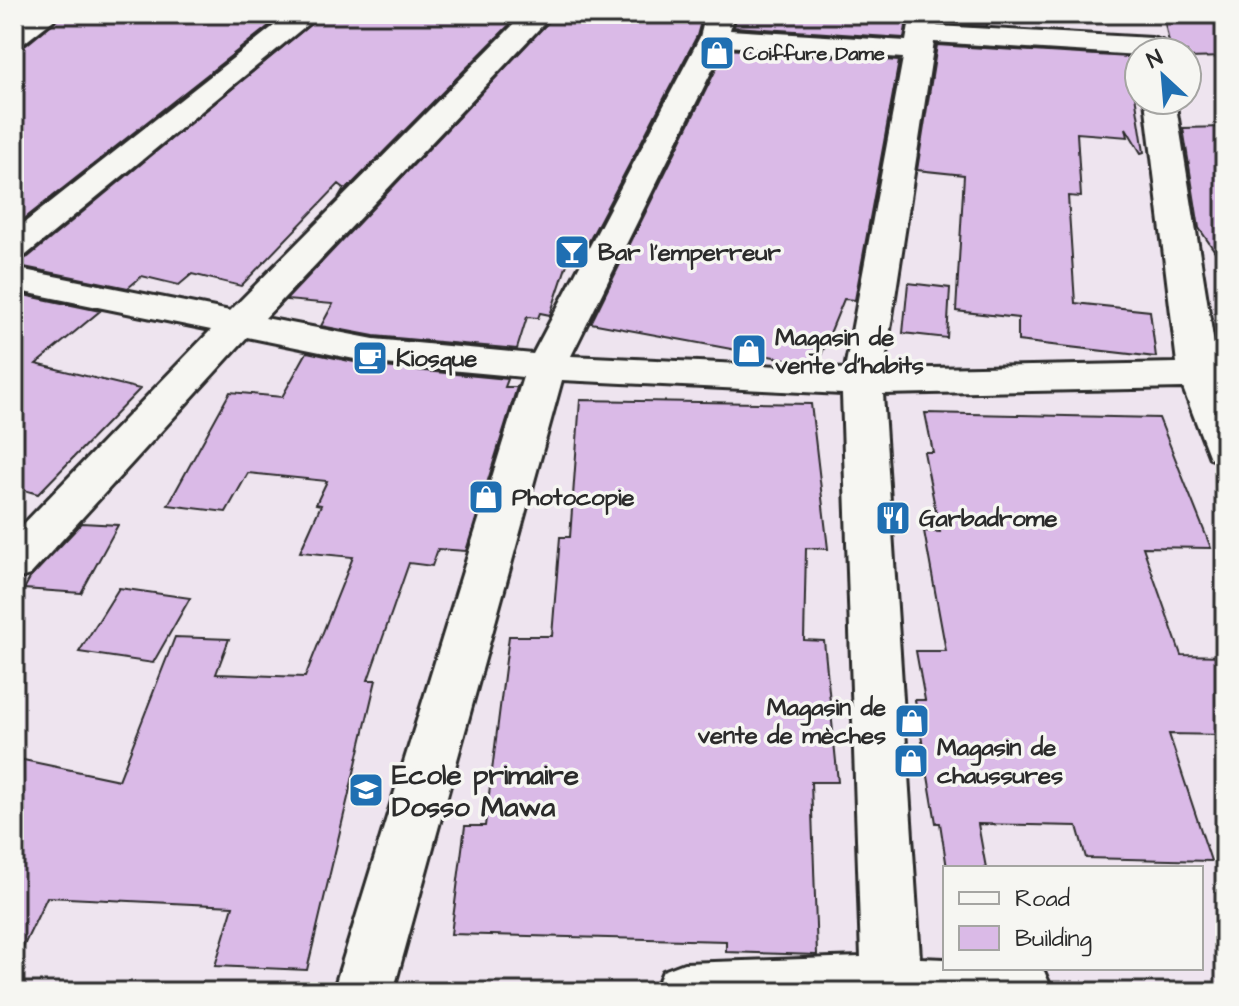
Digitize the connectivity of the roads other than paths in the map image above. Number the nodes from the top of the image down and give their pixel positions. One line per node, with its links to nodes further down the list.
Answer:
1 (47, 14): 6 (street)
2 (306, 14): 9 (street)
3 (539, 14): 11 (street)
4 (717, 26): 5 (street); 12 (street)
5 (921, 32): 7 (street); 14 (street)
6 (14, 37)
7 (1123, 40)
8 (1163, 116): 13 (street)
9 (14, 248)
10 (14, 279): 11 (street)
11 (239, 323): 12 (street); 16 (street)
12 (546, 367): 14 (street); 18 (street)
13 (1212, 376): 14 (street); 15 (street)
14 (862, 382): 17 (street)
15 (1225, 448)
16 (14, 563)
17 (892, 989): 19 (street); 20 (street)
18 (363, 992)
19 (684, 992)
20 (1023, 992)

